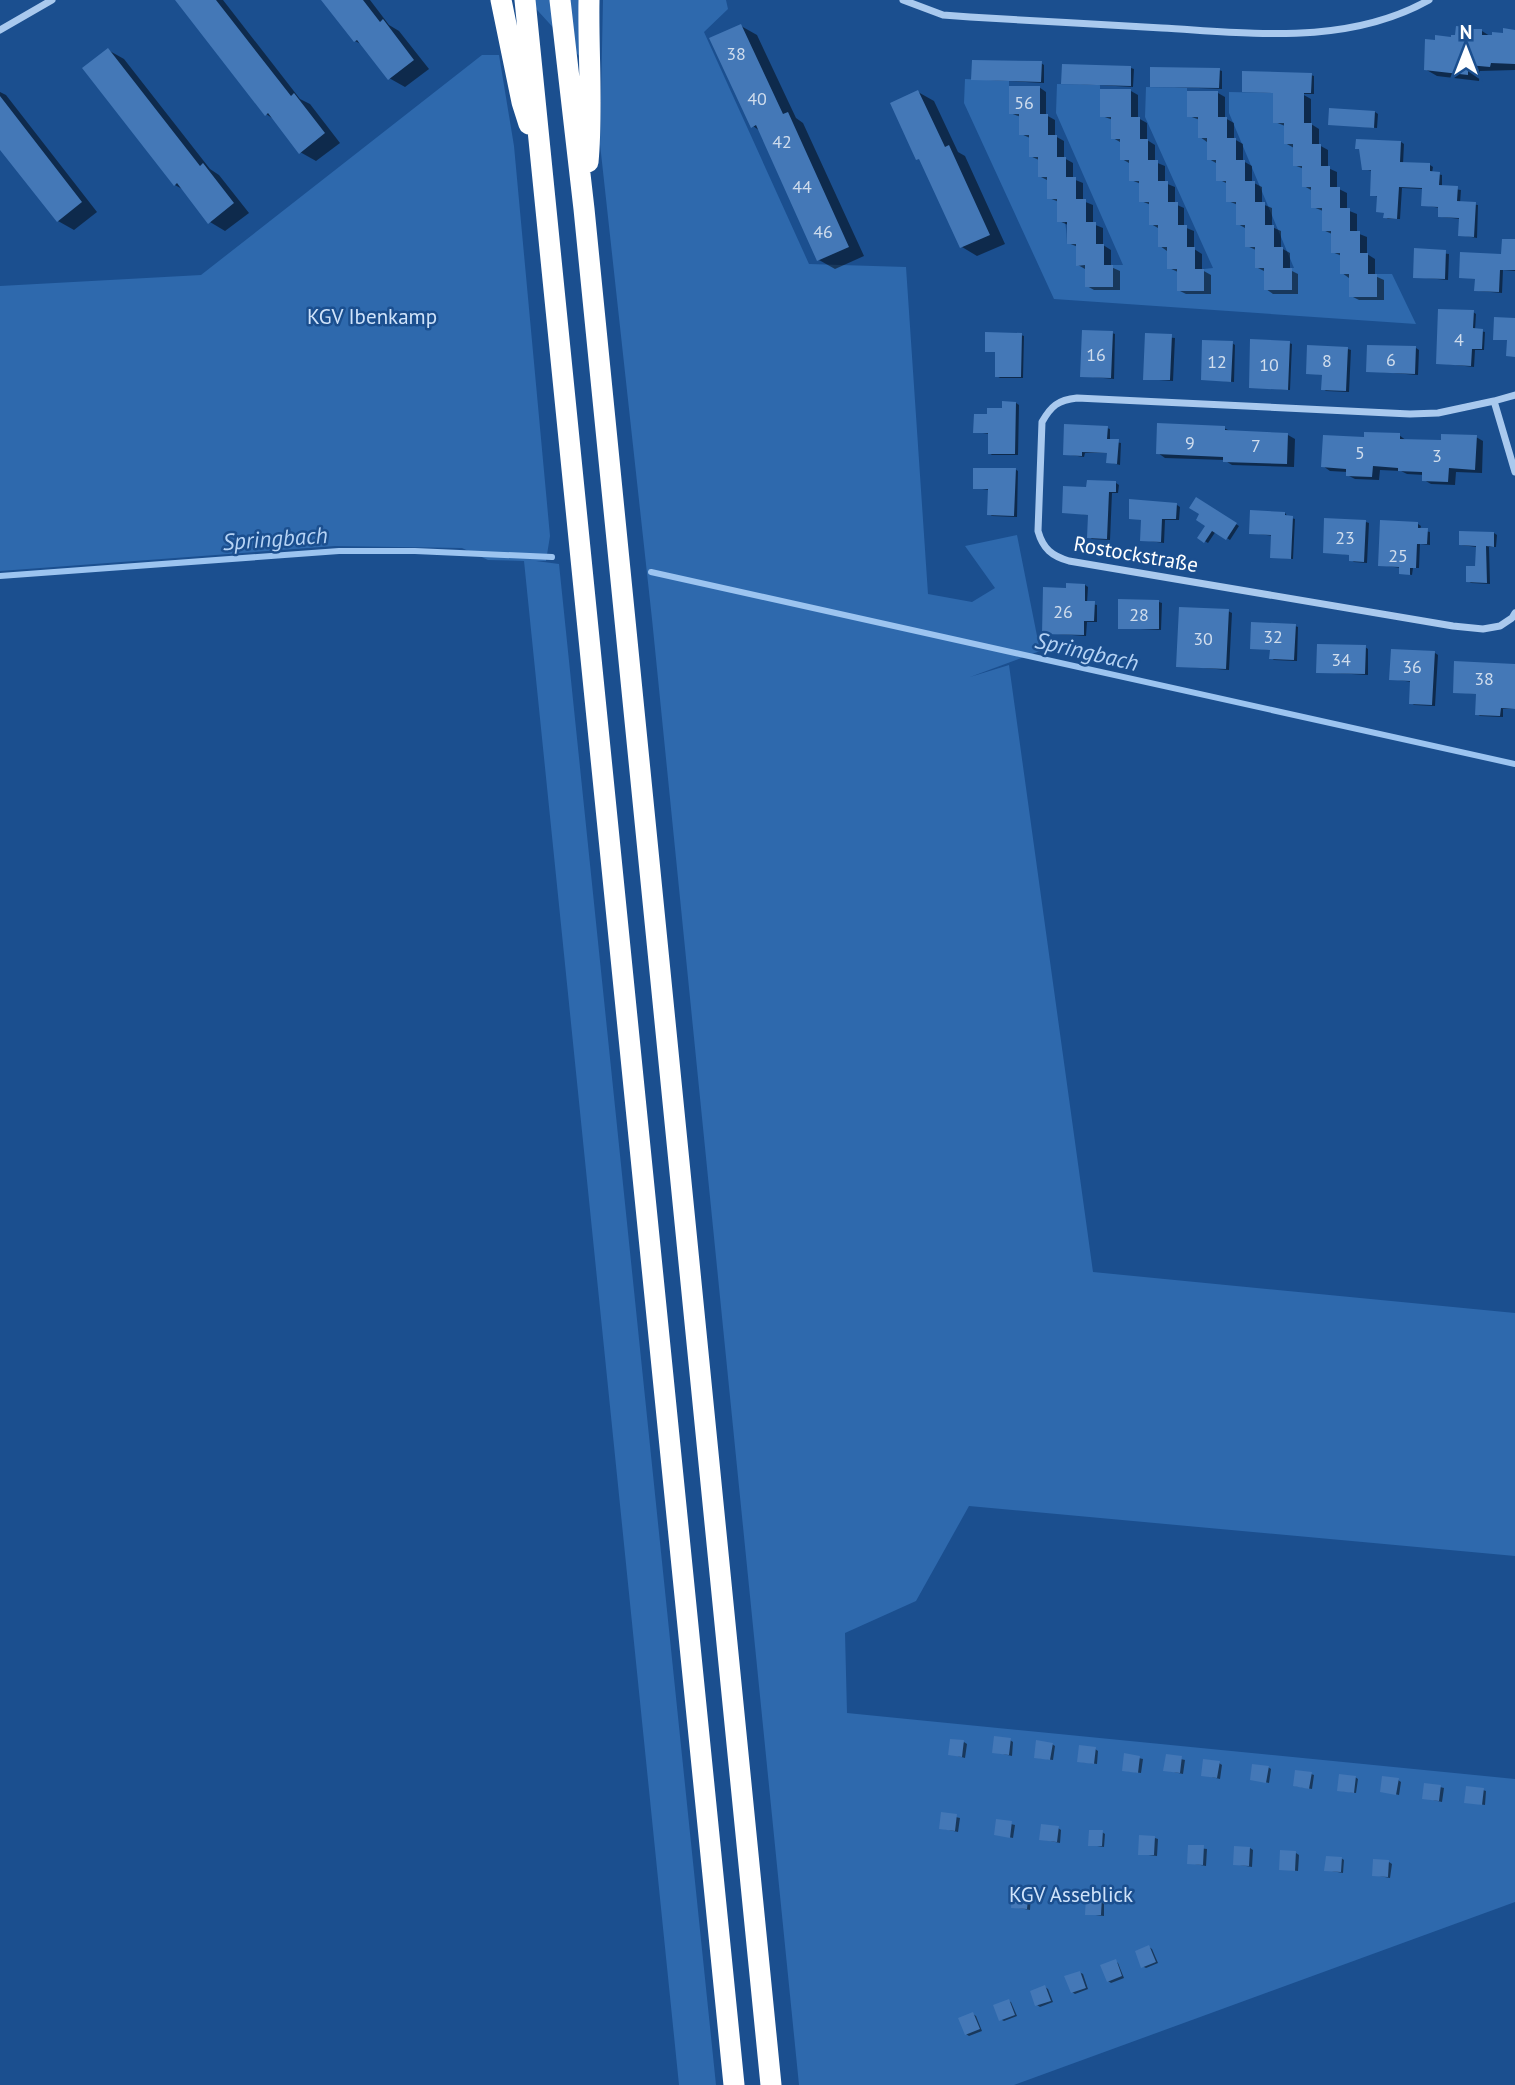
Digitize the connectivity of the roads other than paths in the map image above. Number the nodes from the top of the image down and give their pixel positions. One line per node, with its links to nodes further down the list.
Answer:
1 (52, 0): 8 (street)
2 (501, 0): 9 (highway)
3 (525, 0): 9 (highway)
4 (561, 0): 10 (highway)
5 (589, 0): 10 (highway)
6 (903, 0): 7 (street)
7 (1429, 0)
8 (0, 30)
9 (542, 166): 15 (highway)
10 (584, 209): 16 (highway)
11 (1515, 395): 12 (street, Rostockstraße)
12 (1494, 401): 13 (street); 14 (street, Rostockstraße)
13 (1515, 472)
14 (1515, 613)
15 (734, 2085)
16 (771, 2085)

